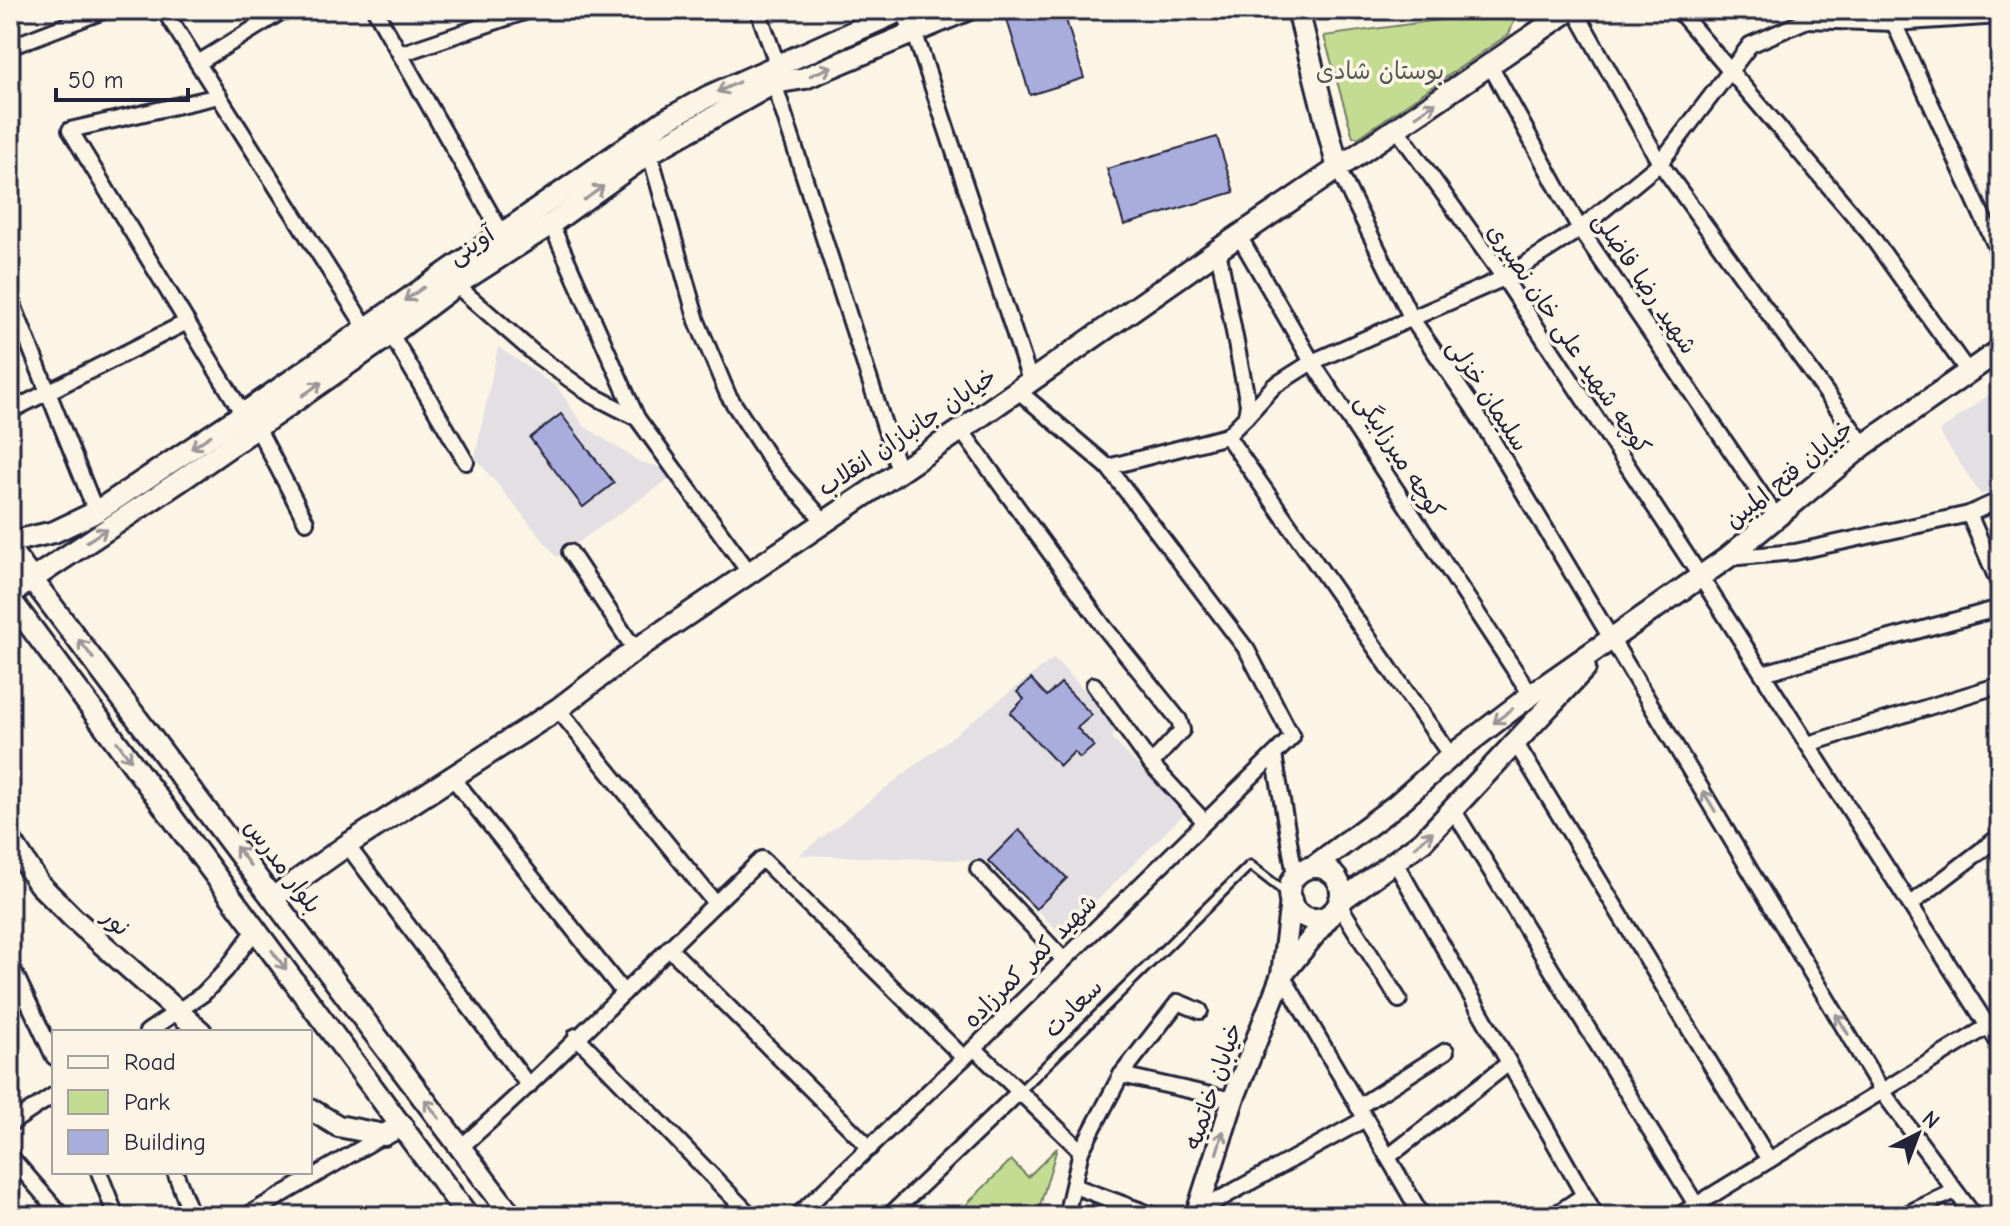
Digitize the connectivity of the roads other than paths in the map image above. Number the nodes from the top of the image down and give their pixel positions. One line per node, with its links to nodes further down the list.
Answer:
1 (106, 10): 16 (street)
2 (164, 10): 18 (street)
3 (284, 10): 18 (street)
4 (375, 10): 17 (street)
5 (530, 10): 17 (street)
6 (758, 10): 21 (street)
7 (901, 10): 15 (street); 21 (street, آوینی)
8 (967, 10): 15 (street, آوینی)
9 (1298, 10): 27 (street)
10 (1573, 10): 19 (street, خیابان جانبازان انقلاب); 26 (street)
11 (1678, 10): 20 (street)
12 (1806, 15): 13 (street); 20 (street)
13 (1893, 16): 14 (street); 33 (street)
14 (2000, 16)
15 (914, 31): 21 (street, آوینی, one-way to 15); 44 (street)
16 (10, 46)
17 (400, 54): 30 (street)
18 (198, 63): 22 (street)
19 (1490, 65): 23 (street, خیابان جانبازان انقلاب, one-way to 19); 29 (street, شهید رضا فاضلی)
20 (1730, 71): 26 (street); 43 (street)
21 (775, 74): 24 (street, آوینی, one-way to 24); 25 (street, آوینی); 55 (street)
22 (219, 96): 38 (street); 39 (street)
23 (1397, 129): 27 (street, خیابان جانبازان انقلاب); 34 (street, کوچه شهید علی خان نصیری)
24 (647, 132): 25 (street); 30 (street, آوینی)
25 (648, 154): 28 (street, آوینی, one-way to 25); 60 (street)
26 (1660, 163): 29 (street); 52 (street)
27 (1338, 169): 31 (street, خیابان جانبازان انقلاب); 37 (street, سلیمان خزلی)
28 (551, 224): 30 (street); 35 (street, آوینی); 48 (street)
29 (1580, 229): 34 (street); 59 (street, شهید رضا فاضلی)
30 (501, 232): 39 (street, آوینی, one-way to 39)
31 (1239, 236): 32 (street, خیابان جانبازان انقلاب); 42 (street, کوچه میرزابیگی)
32 (1218, 250): 44 (street, خیابان جانبازان انقلاب); 47 (street)
33 (2000, 255)
34 (1504, 278): 37 (street); 67 (street, کوچه شهید علی خان نصیری)
35 (456, 285): 40 (street, آوینی); 48 (street)
36 (10, 297): 45 (street)
37 (1412, 319): 42 (street); 72 (street, سلیمان خزلی)
38 (187, 322): 45 (street); 49 (street)
39 (366, 328): 40 (street); 49 (street, آوینی)
40 (391, 334): 49 (street, آوینی, one-way to 40); 53 (street)
41 (2000, 350): 43 (street, خیابان فتح المبین)
42 (1312, 362): 47 (street); 77 (street, کوچه میرزابیگی)
43 (1969, 373): 52 (street, خیابان فتح المبین)
44 (1023, 384): 50 (street, خیابان جانبازان انقلاب); 54 (street)
45 (48, 391): 46 (street); 57 (street)
46 (10, 411)
47 (1246, 417): 51 (street)
48 (637, 418): 66 (street)
49 (250, 421): 57 (street, آوینی, one-way to 57); 61 (street); 68 (street, آوینی, one-way to 49)
50 (961, 430): 55 (street, خیابان جانبازان انقلاب); 83 (street)
51 (1227, 436): 54 (street); 82 (street)
52 (1864, 445): 59 (street, خیابان فتح المبین)
53 (466, 462)
54 (1108, 467): 81 (street, شهید کمر کمرزاده)
55 (899, 471): 60 (street, خیابان جانبازان انقلاب)
56 (2000, 500): 58 (street)
57 (96, 512): 62 (street, آوینی)
58 (1969, 514): 65 (street); 69 (street)
59 (1777, 518): 65 (street, خیابان فتح المبین)
60 (824, 521): 66 (street, خیابان جانبازان انقلاب)
61 (306, 522)
62 (10, 542)
63 (10, 550): 68 (street, بلوار مدرس)
64 (570, 552): 73 (street)
65 (1727, 558): 67 (street, خیابان فتح المبین)
66 (749, 572): 73 (street, خیابان جانبازان انقلاب)
67 (1700, 576): 72 (street, خیابان فتح المبین); 74 (street, کوچه شهید علی خان نصیری)
68 (32, 578): 70 (street, آوینی); 93 (street, بلوار مدرس, one-way to 68)
69 (2000, 586)
70 (10, 596): 97 (street, one-way to 97)
71 (2000, 608): 74 (street)
72 (1612, 639): 77 (street, خیابان فتح المبین); 79 (street, خیابان فتح المبین); 119 (street, سلیمان خزلی, one-way to 72)
73 (635, 650): 78 (street, خیابان جانبازان انقلاب)
74 (1763, 673): 80 (street, کوچه شهید علی خان نصیری)
75 (1094, 685): 83 (street)
76 (2000, 685): 80 (street)
77 (1531, 695): 82 (street, خیابان فتح المبین, one-way to 82)
78 (558, 709): 84 (street, خیابان جانبازان انقلاب); 94 (street)
79 (1515, 742): 85 (street, خیابان فتح المبین); 132 (street)
80 (1808, 744): 95 (street, کوچه شهید علی خان نصیری)
81 (1274, 755): 86 (street, شهید کمر کمرزاده); 92 (street)
82 (1451, 756): 92 (street, خیابان فتح المبین)
83 (1151, 764): 86 (street)
84 (452, 777): 89 (street, خیابان جانبازان انقلاب); 102 (street)
85 (1454, 811): 90 (street, خیابان فتح المبین, one-way to 85); 139 (street)
86 (1204, 821): 99 (street, شهید کمر کمرزاده)
87 (10, 839): 104 (street, نور)
88 (1998, 841): 95 (street)
89 (347, 845): 93 (street, خیابان جانبازان انقلاب); 118 (street)
90 (1395, 862): 96 (street, خیابان فتح المبین); 116 (street)
91 (978, 869): 99 (street)
92 (1297, 885): 96 (street); 96 (street); 101 (street, خیابان خاتمیه); 120 (lane, سعادت)
93 (274, 897): 109 (street, بلوار مدرس)
94 (715, 903): 98 (street); 115 (street)
95 (1911, 904): 106 (street, کوچه شهید علی خان نصیری)
96 (1337, 905): 101 (street, خیابان خاتمیه); 103 (street)
97 (256, 929): 104 (street); 114 (street, one-way to 114)
98 (669, 948): 102 (street); 128 (street)
99 (1063, 959): 115 (street, شهید کمر کمرزاده)
100 (11, 967): 113 (street)
101 (1282, 975): 122 (street, خیابان خاتمیه); 124 (street)
102 (624, 993): 110 (street)
103 (1399, 1000)
104 (177, 1011): 107 (street); 108 (street, نور)
105 (1200, 1011): 117 (street)
106 (1995, 1022): 111 (street, کوچه شهید علی خان نصیری); 119 (street)
107 (150, 1030)
108 (199, 1030)
109 (376, 1034): 114 (street); 127 (street, بلوار مدرس, one-way to 109)
110 (576, 1036): 118 (street); 147 (street)
111 (2000, 1045)
112 (1446, 1051): 124 (street)
113 (52, 1053)
114 (349, 1053): 126 (street)
115 (969, 1053): 120 (street); 128 (street, شهید کمر کمرزاده)
116 (1509, 1063): 131 (street); 137 (street)
117 (1121, 1075): 122 (street); 129 (street)
118 (529, 1086): 127 (street)
119 (1882, 1091): 132 (street); 136 (street, سلیمان خزلی)
120 (1019, 1092): 129 (street); 149 (street, سعادت)
121 (52, 1096): 125 (street)
122 (1233, 1100): 140 (street, خیابان خاتمیه, one-way to 122)
123 (312, 1110): 126 (street)
124 (1362, 1113): 131 (street); 140 (street)
125 (10, 1124)
126 (393, 1130): 144 (street); 145 (street)
127 (461, 1147): 138 (street, بلوار مدرس)
128 (870, 1148): 148 (street, شهید کمر کمرزاده)
129 (1081, 1151): 135 (street)
130 (10, 1156): 141 (street)
131 (1388, 1157): 152 (street)
132 (1769, 1160): 139 (street)
133 (100, 1174): 142 (street)
134 (176, 1174): 143 (street)
135 (1074, 1186): 150 (street); 151 (street)
136 (1955, 1191): 156 (street); 157 (street, سلیمان خزلی)
137 (1584, 1195): 153 (street); 154 (street)
138 (508, 1210): 146 (street)
139 (1700, 1210): 155 (street)
140 (1197, 1214)
141 (62, 1216)
142 (116, 1216)
143 (192, 1216)
144 (246, 1216)
145 (468, 1216)
146 (532, 1216)
147 (751, 1216)
148 (797, 1216)
149 (889, 1216)
150 (1066, 1216)
151 (1155, 1216)
152 (1422, 1216)
153 (1553, 1216)
154 (1596, 1216)
155 (1678, 1216)
156 (1902, 1216)
157 (1974, 1216)

